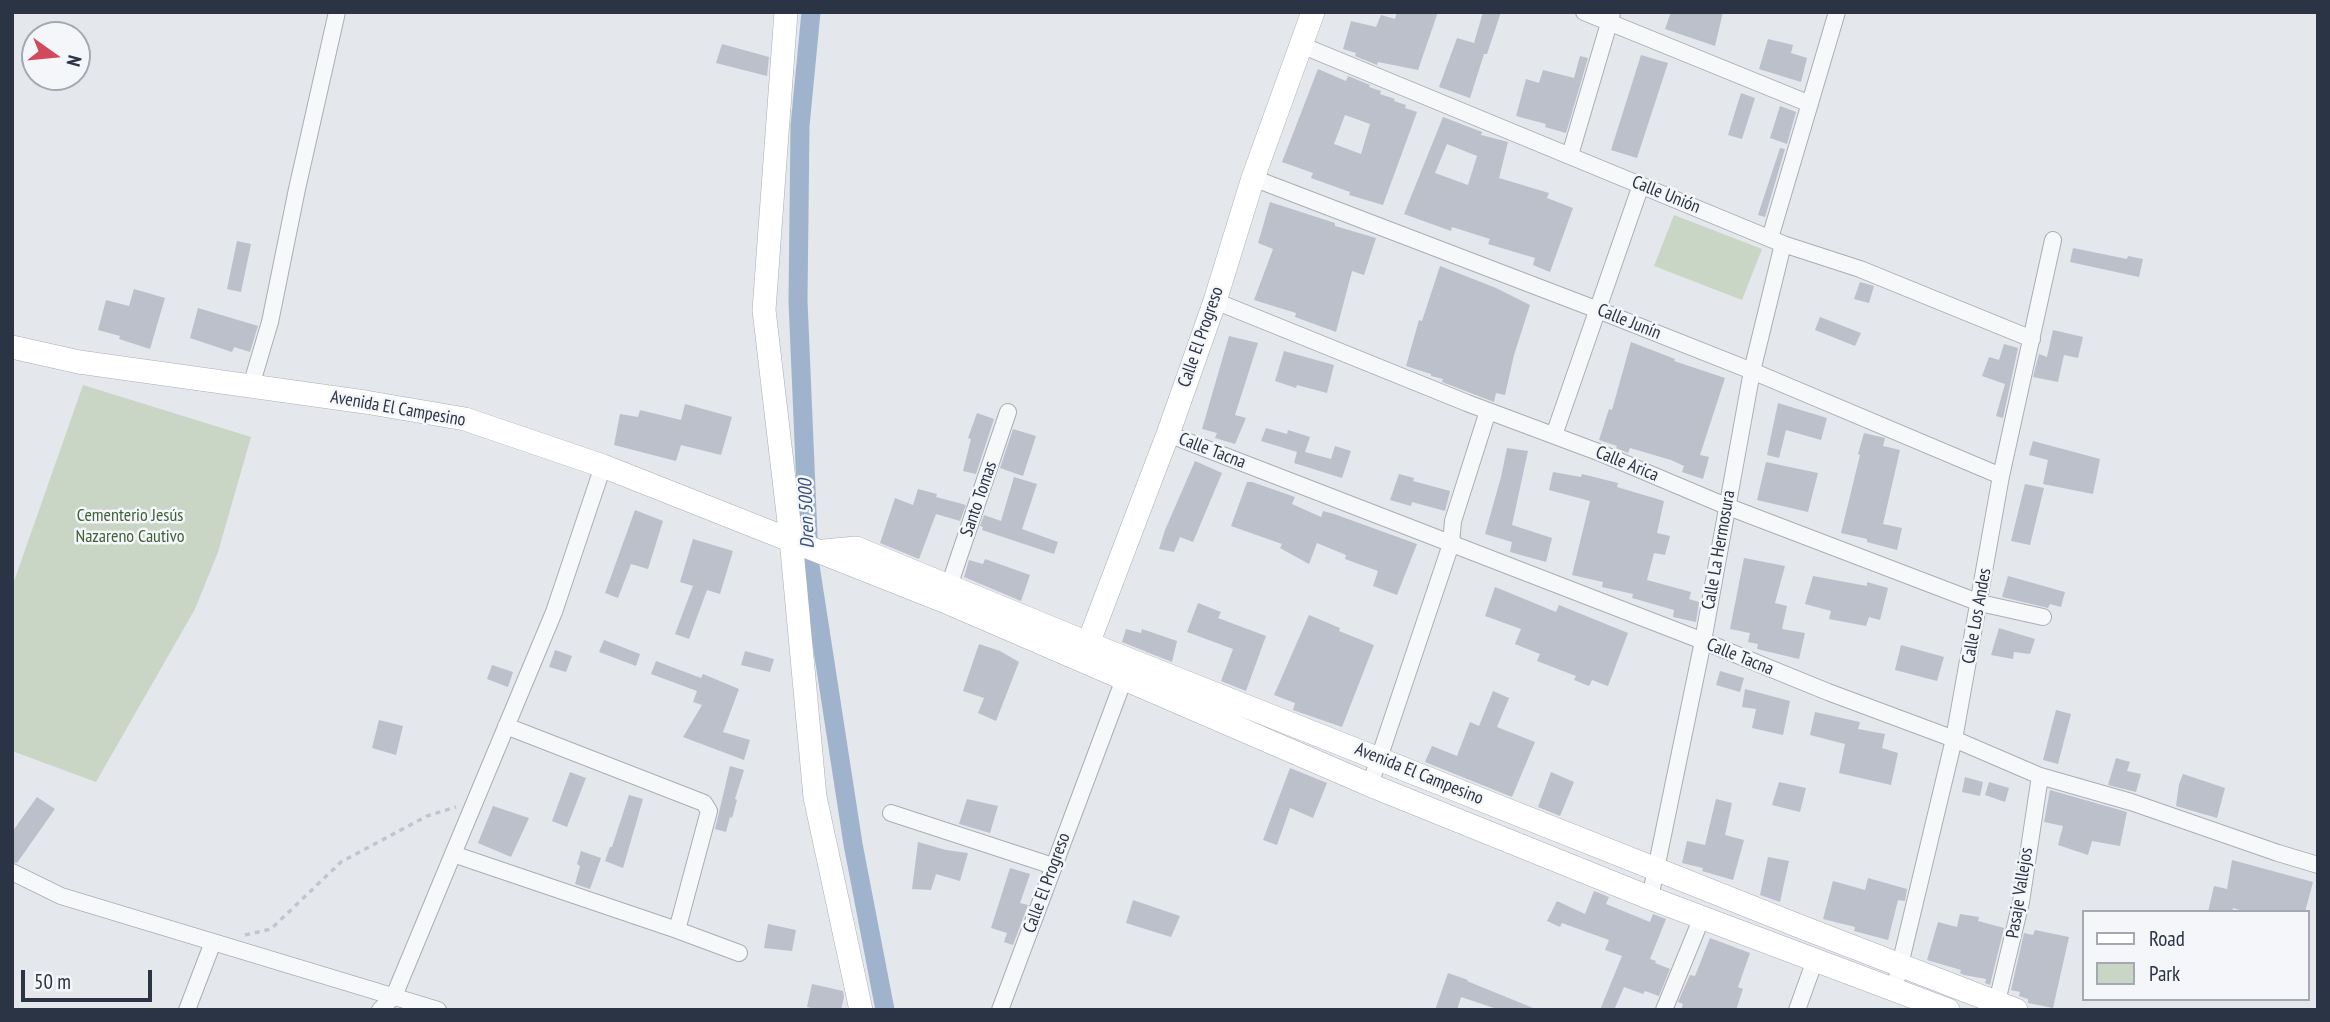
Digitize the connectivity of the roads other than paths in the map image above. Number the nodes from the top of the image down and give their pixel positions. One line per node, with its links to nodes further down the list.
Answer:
1 (337, 12): 21 (street)
2 (786, 12): 29 (street)
3 (1313, 12): 7 (street, Calle El Progreso)
4 (1584, 12): 6 (street)
5 (1838, 12): 8 (street, Calle La Hermosura)
6 (1611, 17): 8 (street); 9 (street)
7 (1301, 46): 9 (street, Calle Unión); 10 (street, Calle El Progreso)
8 (1810, 103): 13 (street, Calle La Hermosura)
9 (1570, 155): 11 (street, Calle Unión)
10 (1253, 178): 14 (street, Calle El Progreso); 15 (street, Calle Junín)
11 (1641, 185): 13 (street, Calle Unión); 15 (street)
12 (2053, 240): 17 (street, Calle Los Andes)
13 (1776, 241): 17 (street, Calle Unión); 20 (street, Calle La Hermosura)
14 (1215, 300): 22 (street, Calle Arica); 24 (street, Calle El Progreso)
15 (1598, 310): 20 (street, Calle Junín); 25 (street)
16 (12, 338): 19 (street)
17 (2032, 339): 27 (street, Calle Los Andes)
18 (12, 347): 19 (street)
19 (79, 362): 21 (street, Avenida El Campesino)
20 (1752, 371): 27 (street, Calle Junín); 28 (street, Calle La Hermosura)
21 (251, 386): 26 (street, Avenida El Campesino)
22 (1488, 411): 25 (street, Calle Arica); 30 (street)
23 (1008, 412): 32 (street, Santo Tomas)
24 (1168, 434): 30 (street, Calle Tacna); 36 (street, Calle El Progreso)
25 (1554, 435): 28 (street, Calle Arica)
26 (603, 466): 29 (street, Avenida El Campesino); 38 (street)
27 (2001, 476): 33 (street, Calle Los Andes)
28 (1726, 506): 33 (street, Calle Arica); 35 (street, Calle La Hermosura)
29 (793, 540): 31 (street, Avenida El Campesino); 63 (street)
30 (1451, 544): 35 (street, Calle Tacna); 40 (street)
31 (821, 552): 32 (street, Avenida El Campesino); 36 (street, Avenida El Campesino)
32 (949, 586): 36 (street, Avenida El Campesino)
33 (1980, 603): 34 (street, Calle Arica); 39 (street, Calle Los Andes)
34 (2043, 617)
35 (1703, 641): 39 (street, Calle Tacna); 47 (street, Calle La Hermosura)
36 (1085, 652): 37 (street, Avenida El Campesino); 40 (street, Avenida El Campesino)
37 (1125, 679): 42 (street, Avenida El Campesino); 46 (street, Calle El Progreso)
38 (506, 726): 44 (street); 51 (street)
39 (1954, 739): 41 (street, Calle Tacna); 55 (street, Calle Los Andes)
40 (1379, 759): 42 (street); 47 (street, Avenida El Campesino)
41 (2040, 776): 45 (street, Calle Tacna); 59 (street, Pasaje Vallejos)
42 (1370, 785): 49 (street, Avenida El Campesino)
43 (891, 813): 46 (street)
44 (453, 854): 51 (street); 57 (street)
45 (2318, 865)
46 (1053, 866): 64 (street, Calle El Progreso)
47 (1656, 869): 49 (street, Calle La Hermosura); 55 (street, Avenida El Campesino)
48 (12, 872): 52 (street)
49 (1650, 898): 50 (street, Avenida El Campesino)
50 (1702, 917): 54 (street, Avenida El Campesino); 65 (street)
51 (677, 930): 53 (street)
52 (213, 942): 57 (street); 60 (street)
53 (739, 953)
54 (1815, 960): 56 (street, Avenida El Campesino); 66 (street)
55 (1900, 965): 56 (street, Calle Los Andes); 59 (street, Avenida El Campesino)
56 (1894, 990): 58 (street, Avenida El Campesino)
57 (394, 996): 61 (street); 62 (street)
58 (1922, 1005): 67 (street, Avenida El Campesino)
59 (2003, 1007)
60 (187, 1010)
61 (380, 1010)
62 (438, 1010)
63 (861, 1010)
64 (1000, 1010)
65 (1664, 1010)
66 (1797, 1010)
67 (1948, 1010)

